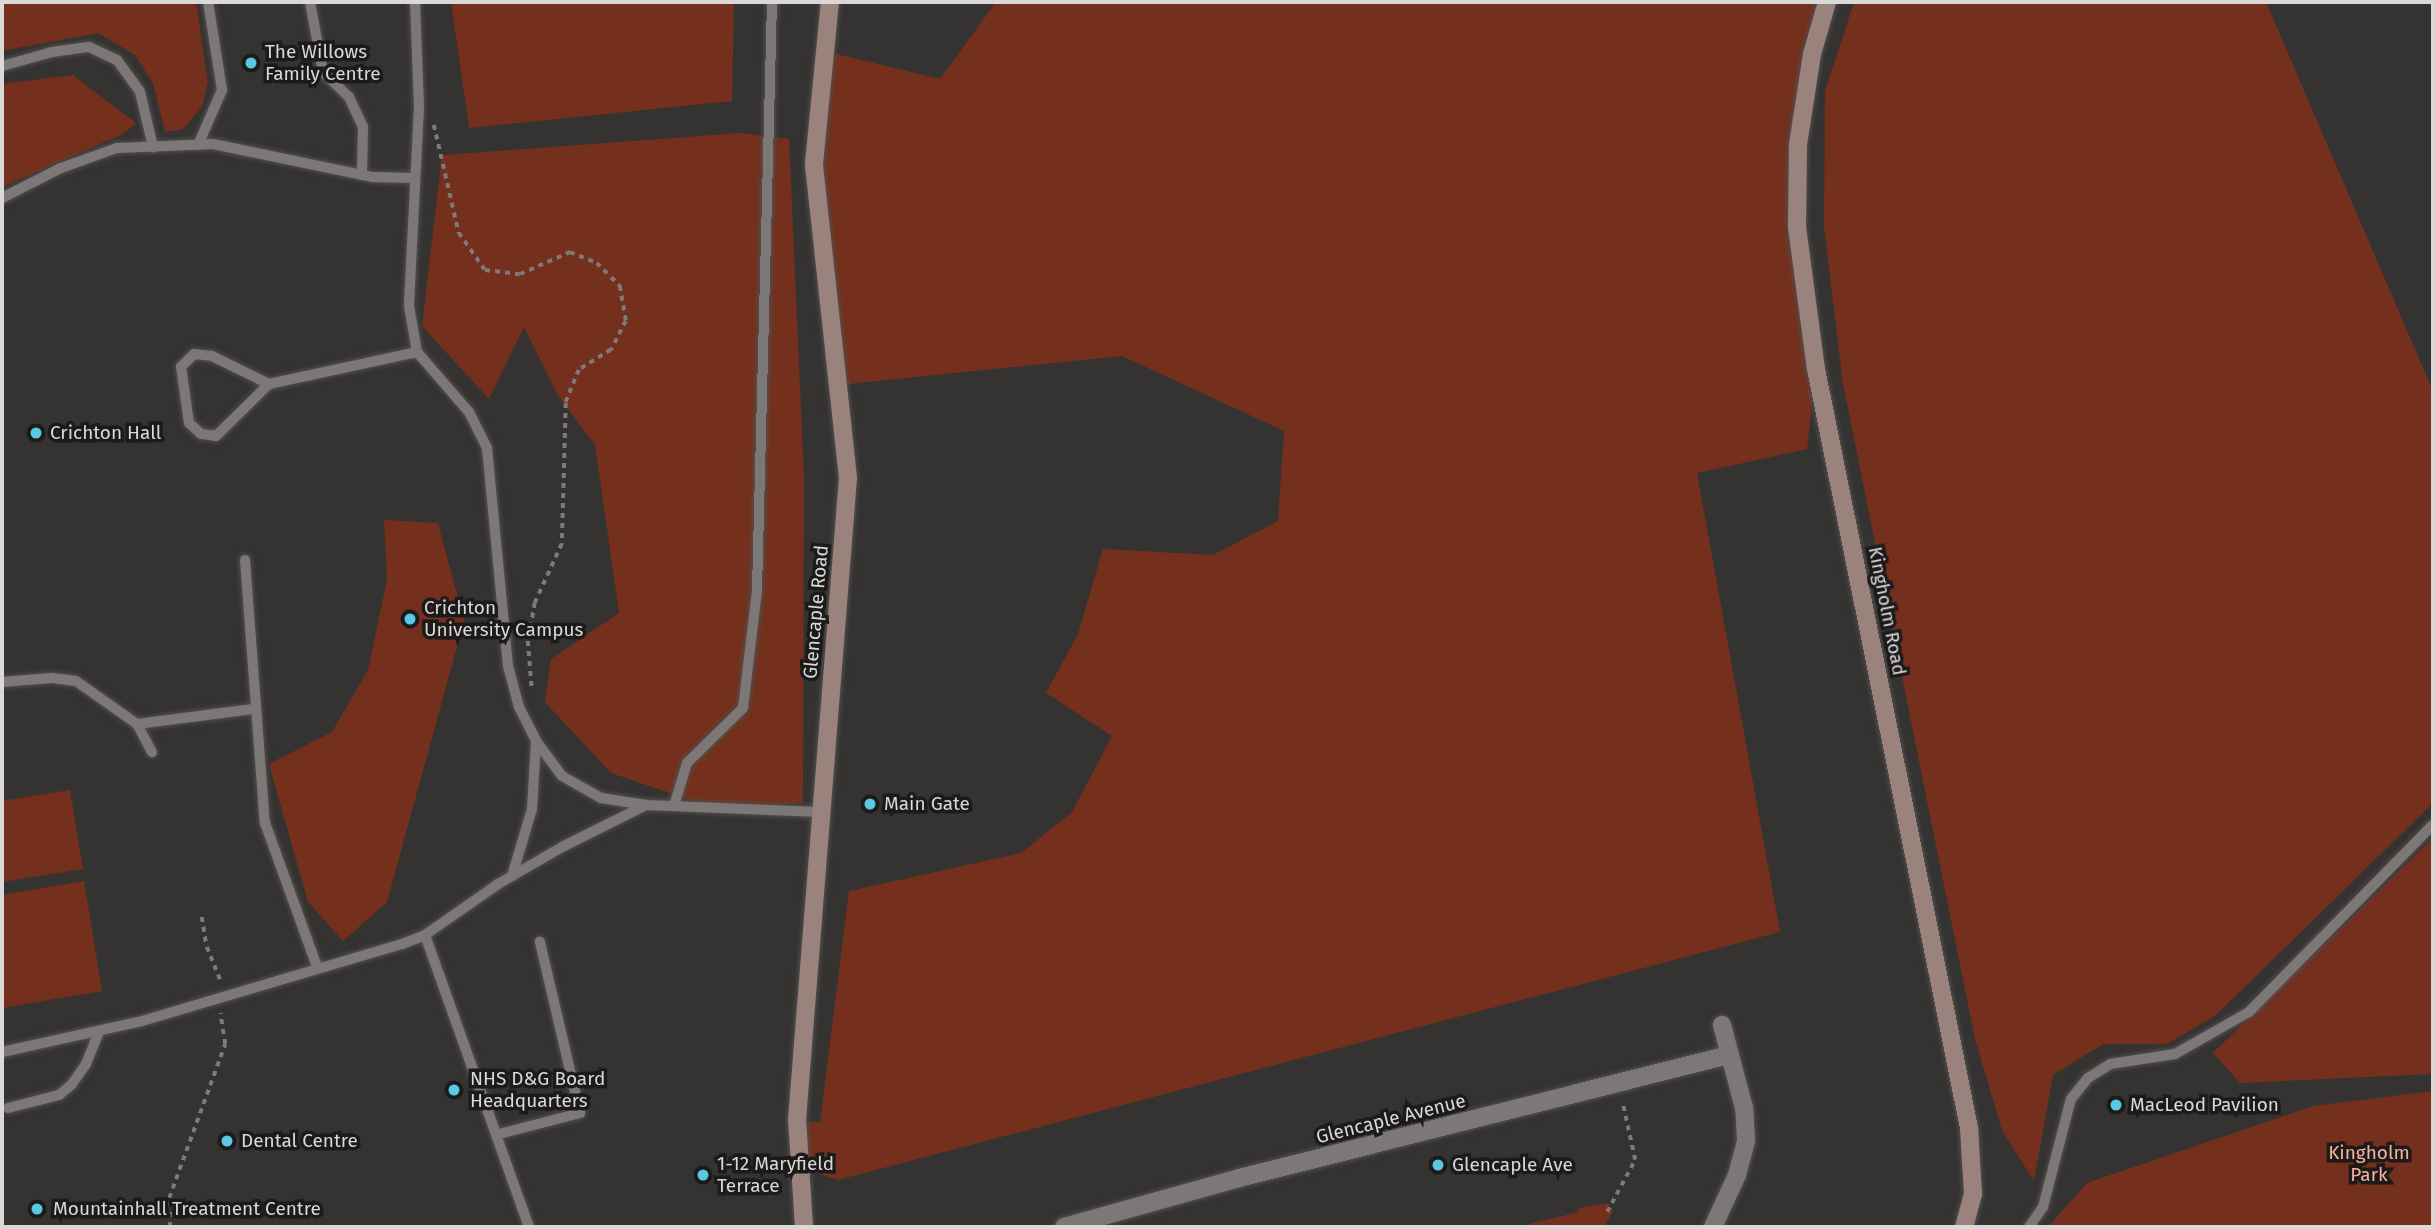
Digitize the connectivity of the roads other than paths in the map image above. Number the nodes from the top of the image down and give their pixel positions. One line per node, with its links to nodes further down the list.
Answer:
1 (208, 2): 8 (lane)
2 (310, 2): 10 (lane)
3 (415, 2): 11 (lane)
4 (772, 2): 22 (lane)
5 (830, 2): 23 (main road, Glencaple Road)
6 (1827, 2): 40 (main road, Kingholm Road)
7 (2, 66): 9 (lane)
8 (198, 145): 9 (lane); 10 (lane)
9 (153, 147): 12 (lane)
10 (362, 175): 11 (lane)
11 (415, 178): 13 (lane)
12 (2, 198)
13 (417, 352): 14 (lane); 19 (lane)
14 (269, 384): 14 (lane)
15 (245, 560): 17 (lane)
16 (2, 682): 18 (lane)
17 (253, 709): 18 (lane); 28 (lane)
18 (138, 724): 20 (lane)
19 (536, 741): 21 (lane); 25 (lane)
20 (152, 752)
21 (646, 805): 22 (lane); 25 (lane)
22 (674, 806): 23 (lane)
23 (820, 812): 37 (main road, Glencaple Road)
24 (2433, 825): 41 (lane)
25 (512, 876): 26 (lane)
26 (425, 935): 28 (lane); 34 (lane)
27 (540, 942): 34 (lane)
28 (317, 967): 30 (lane)
29 (1722, 1025): 32 (street)
30 (99, 1031): 31 (lane); 33 (lane)
31 (2, 1052)
32 (1729, 1055): 35 (street, Glencaple Avenue); 39 (street)
33 (8, 1108)
34 (499, 1134): 36 (lane)
35 (1094, 1224): 38 (street, Glencaple Avenue)
36 (529, 1227)
37 (804, 1227)
38 (1064, 1227)
39 (1713, 1227)
40 (1964, 1227)
41 (2029, 1227)

